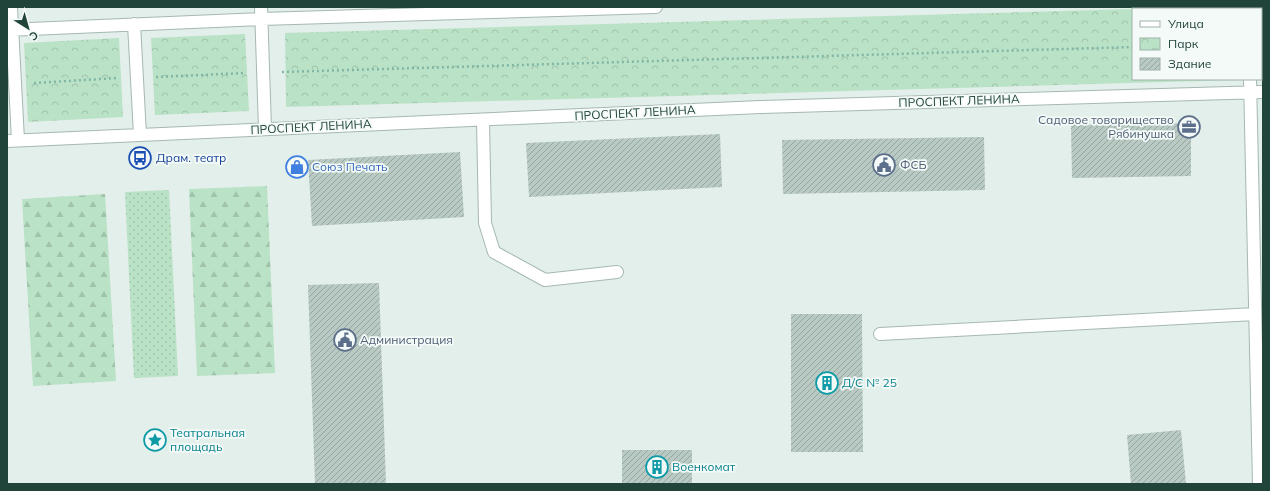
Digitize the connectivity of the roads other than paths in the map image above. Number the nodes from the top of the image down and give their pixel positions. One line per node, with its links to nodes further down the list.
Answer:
1 (11, 7): 6 (street)
2 (656, 7): 3 (street)
3 (480, 9): 4 (street)
4 (261, 13): 5 (street); 11 (street)
5 (134, 24): 6 (street); 12 (street)
6 (9, 30): 13 (street)
7 (1250, 80): 9 (street)
8 (1263, 92): 9 (street, ПРОСПЕКТ ЛЕНИНА)
9 (1250, 93): 10 (street, ПРОСПЕКТ ЛЕНИНА); 15 (street)
10 (483, 120): 11 (street, ПРОСПЕКТ ЛЕНИНА); 14 (street)
11 (265, 129): 12 (street, ПРОСПЕКТ ЛЕНИНА)
12 (140, 135): 13 (street, ПРОСПЕКТ ЛЕНИНА)
13 (12, 140)
14 (617, 272)
15 (1255, 314): 16 (street); 17 (street)
16 (880, 334)
17 (1259, 484)

